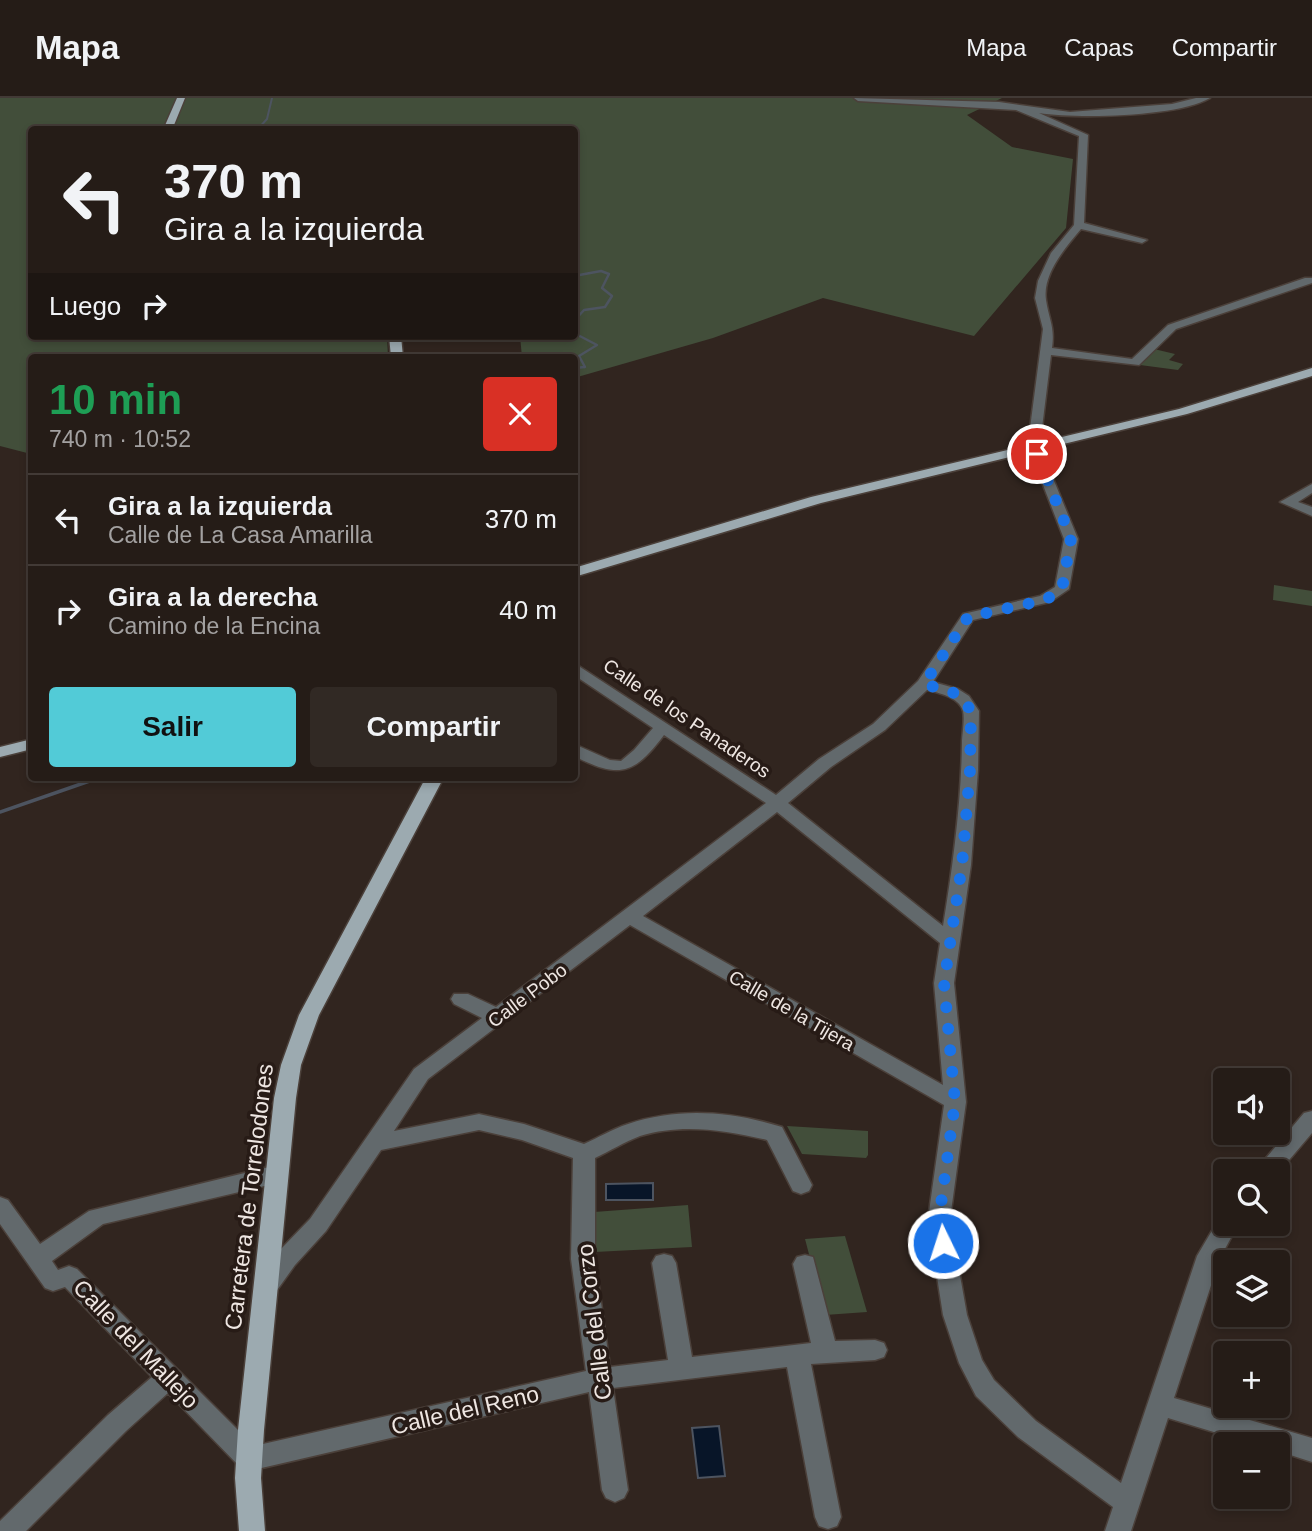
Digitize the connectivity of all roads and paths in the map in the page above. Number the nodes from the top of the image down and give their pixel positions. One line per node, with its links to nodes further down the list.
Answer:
1 (181, 98): 5 (main road)
2 (858, 98): 4 (street)
3 (1206, 98): 4 (street)
4 (1019, 108): 6 (street)
5 (169, 126)
6 (1079, 225): 7 (street); 9 (street)
7 (1142, 240)
8 (1309, 280): 9 (street)
9 (1047, 351): 11 (street)
10 (1312, 372): 15 (main road)
11 (1035, 436)
12 (1037, 454): 17 (street, Calle Pobo)
13 (1312, 488): 14 (street)
14 (1312, 512)
15 (578, 572)
16 (578, 671): 18 (street, Calle de los Panaderos)
17 (924, 684): 23 (street, Calle Pobo); 25 (street)
18 (661, 728): 20 (street); 23 (street, Calle de los Panaderos)
19 (28, 745): 21 (main road)
20 (578, 751)
21 (0, 752)
22 (433, 781): 33 (main road, Carretera de Torrelodones)
23 (777, 803): 24 (street, Calle Pobo); 25 (street, Calle de los Panaderos)
24 (630, 917): 27 (street, Calle Pobo); 28 (street, Calle de la Tijera)
25 (950, 941): 28 (street)
26 (461, 999): 27 (street)
27 (498, 1017): 30 (street, Calle Pobo)
28 (955, 1102): 53 (street)
29 (1312, 1119): 32 (street)
30 (373, 1143): 31 (street); 36 (street, Calle Pobo)
31 (584, 1153): 34 (street); 48 (street, Calle del Corzo)
32 (1277, 1159)
33 (277, 1174): 38 (main road, Carretera de Torrelodones); 39 (street)
34 (801, 1185)
35 (0, 1206): 39 (street, Calle del Mallejo)
36 (318, 1225): 38 (street); 42 (street, Calle Pobo)
37 (1221, 1236): 49 (street)
38 (272, 1238): 42 (main road, Carretera de Torrelodones)
39 (36, 1259): 47 (street, Calle del Mallejo)
40 (664, 1264): 46 (street)
41 (805, 1264): 44 (street)
42 (267, 1287): 51 (main road, Carretera de Torrelodones)
43 (875, 1350): 44 (street, Calle del Reno)
44 (825, 1352): 45 (street, Calle del Reno)
45 (797, 1356): 46 (street, Calle del Reno); 54 (street)
46 (682, 1370): 48 (street, Calle del Reno)
47 (168, 1378): 51 (street, Calle del Mallejo); 55 (street)
48 (600, 1380): 51 (street, Calle del Reno); 52 (street, Calle del Corzo)
49 (1161, 1405): 50 (street); 53 (street)
50 (1312, 1450)
51 (250, 1459): 56 (main road, Carretera de Torrelodones)
52 (615, 1490)
53 (1129, 1502): 57 (street); 58 (street)
54 (828, 1517)
55 (8, 1531)
56 (252, 1531)
57 (1118, 1531)
58 (1126, 1531)

